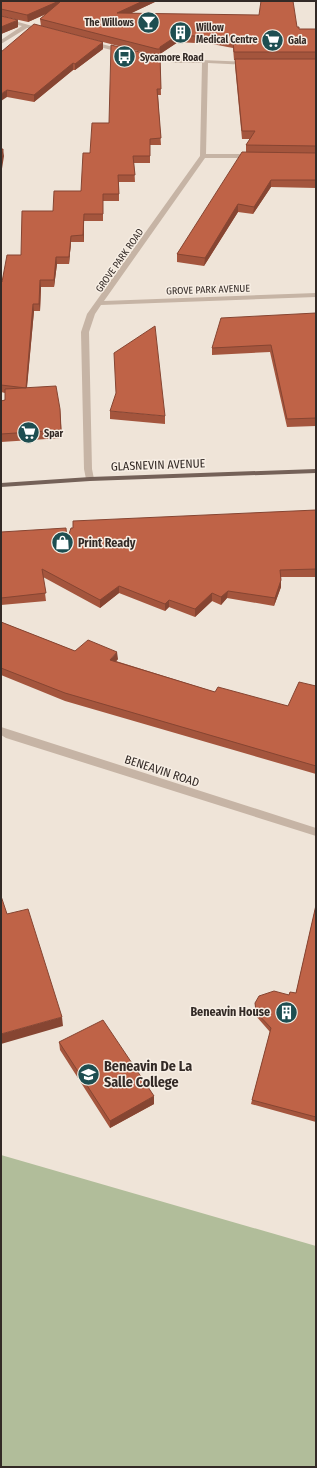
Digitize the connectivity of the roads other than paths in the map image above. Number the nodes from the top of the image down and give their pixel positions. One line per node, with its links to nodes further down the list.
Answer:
1 (1, 19): 2 (street)
2 (26, 26): 3 (street); 5 (street)
3 (54, 34)
4 (83, 41): 6 (street)
5 (1, 42)
6 (127, 52)
7 (142, 56): 8 (street)
8 (205, 63): 9 (street); 10 (street)
9 (251, 63)
10 (203, 156): 11 (street); 13 (street, GROVE PARK ROAD)
11 (263, 156)
12 (316, 295): 13 (street, GROVE PARK AVENUE)
13 (100, 303): 15 (street, GROVE PARK ROAD)
14 (316, 471): 15 (main road, GLASNEVIN AVENUE)
15 (90, 479): 16 (main road, GLASNEVIN AVENUE)
16 (1, 485)
17 (1, 731): 18 (street, BENEAVIN ROAD)
18 (316, 832)

